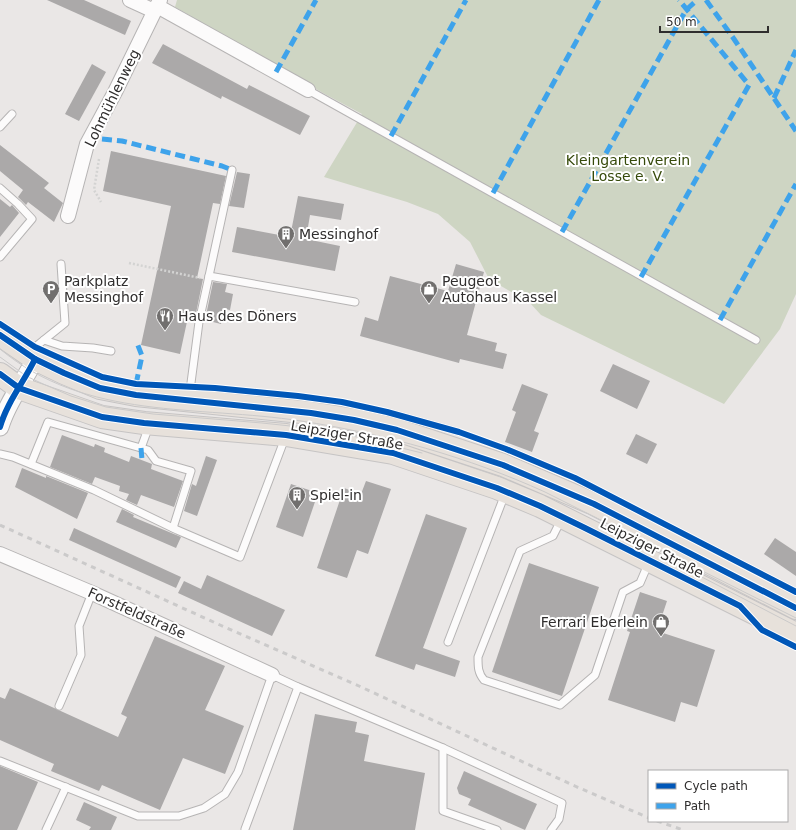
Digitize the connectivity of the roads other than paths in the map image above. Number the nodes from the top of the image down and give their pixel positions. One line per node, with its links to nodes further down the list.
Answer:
1 (130, 0): 2 (street)
2 (157, 5): 3 (street); 8 (street, Lohmühlenweg)
3 (308, 90): 14 (lane)
4 (12, 114): 5 (lane)
5 (0, 127)
6 (232, 170): 11 (lane)
7 (0, 188): 9 (lane)
8 (68, 216)
9 (0, 257)
10 (61, 264): 15 (lane)
11 (208, 278): 12 (lane); 19 (lane)
12 (355, 302)
13 (0, 335): 15 (main road, Leipziger Straße)
14 (756, 340)
15 (36, 351): 16 (lane); 18 (street); 19 (main road, Leipziger Straße)
16 (111, 351)
17 (0, 374): 18 (main road, Leipziger Straße)
18 (19, 388): 20 (main road, Leipziger Straße); 21 (street)
19 (188, 400): 32 (main road, Leipziger Straße)
20 (150, 424): 22 (main road, Leipziger Straße); 23 (lane)
21 (0, 427)
22 (286, 435): 26 (main road, Leipziger Straße); 28 (lane)
23 (141, 448): 25 (lane); 28 (lane)
24 (0, 454): 25 (lane)
25 (31, 464): 28 (lane)
26 (506, 492): 27 (main road, Leipziger Straße); 34 (lane)
27 (562, 517): 30 (main road, Leipziger Straße); 30 (lane)
28 (173, 528)
29 (0, 554): 31 (street, Forstfeldstraße)
30 (650, 560): 33 (main road, Leipziger Straße)
31 (92, 593): 35 (street, Forstfeldstraße); 37 (lane)
32 (796, 608)
33 (796, 634)
34 (448, 642)
35 (272, 675): 36 (lane); 40 (lane)
36 (298, 687): 38 (lane); 41 (lane)
37 (59, 706)
38 (444, 748): 43 (lane); 44 (lane)
39 (0, 761): 40 (lane)
40 (66, 787): 42 (lane)
41 (245, 829)
42 (46, 830)
43 (497, 830)
44 (551, 830)

